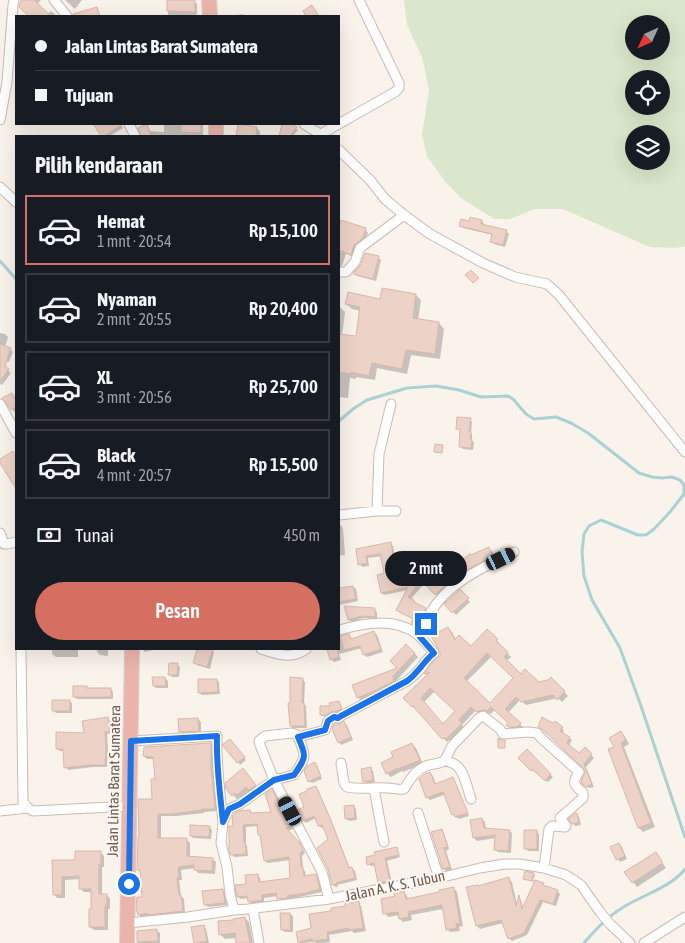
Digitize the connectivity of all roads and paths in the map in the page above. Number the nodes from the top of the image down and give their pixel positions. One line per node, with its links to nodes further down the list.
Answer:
1 (14, 0): 7 (street)
2 (54, 0): 5 (street)
3 (209, 0): 6 (highway)
4 (359, 0): 8 (street)
5 (66, 15)
6 (210, 15)
7 (0, 120)
8 (340, 124)
9 (306, 125): 11 (street)
10 (339, 125): 11 (street)
11 (322, 135)
12 (340, 151): 15 (street)
13 (0, 187): 14 (street)
14 (15, 201)
15 (404, 215): 16 (street); 20 (street)
16 (340, 272)
17 (0, 404): 19 (street)
18 (391, 404): 21 (street)
19 (15, 431)
20 (685, 452)
21 (377, 511): 22 (street); 23 (street)
22 (396, 511)
23 (340, 515)
24 (0, 532): 25 (street)
25 (15, 542)
26 (514, 552): 28 (street)
27 (340, 630): 28 (street)
28 (420, 637): 33 (street)
29 (21, 650): 41 (street)
30 (132, 650): 34 (highway, Jalan Lintas Barat Sumatera)
31 (264, 650): 32 (street)
32 (304, 650)
33 (298, 737): 37 (street); 37 (street)
34 (131, 741): 40 (highway, Jalan Lintas Barat Sumatera); 44 (street)
35 (445, 760): 38 (street); 39 (street); 46 (street)
36 (341, 763): 38 (street)
37 (274, 780): 44 (street); 48 (street)
38 (374, 789): 45 (street)
39 (471, 798)
40 (130, 806): 41 (street); 52 (highway, Jalan Lintas Barat Sumatera)
41 (28, 808): 42 (street)
42 (0, 811)
43 (418, 813): 47 (street)
44 (223, 822): 50 (street)
45 (384, 842)
46 (544, 868): 47 (street, Jalan A. K. S. Tubun); 55 (street, Jalan A. K. S. Tubun)
47 (438, 878): 48 (street, Jalan A. K. S. Tubun)
48 (329, 899): 49 (street, Jalan A. K. S. Tubun)
49 (253, 909): 50 (street, Jalan A. K. S. Tubun); 54 (street)
50 (234, 910): 52 (street, Jalan A. K. S. Tubun)
51 (685, 917): 56 (street)
52 (128, 923): 53 (highway, Jalan Lintas Barat Sumatera)
53 (127, 943)
54 (259, 943)
55 (630, 943)
56 (644, 943)

